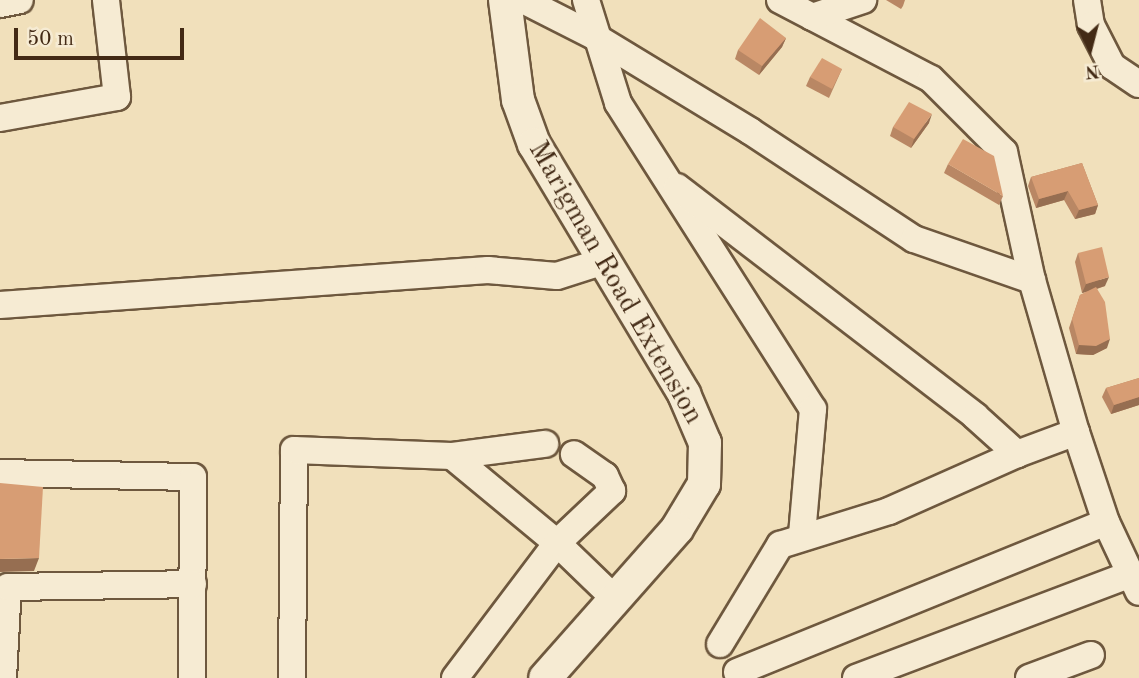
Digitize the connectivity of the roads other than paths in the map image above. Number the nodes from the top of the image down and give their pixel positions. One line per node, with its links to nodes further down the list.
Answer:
1 (106, 0): 11 (street)
2 (505, 0): 13 (street, Marigman Road Extension)
3 (523, 0): 9 (street)
4 (586, 0): 9 (street)
5 (780, 0): 8 (street)
6 (863, 0): 8 (street)
7 (1087, 0): 10 (street)
8 (812, 17): 14 (street)
9 (594, 36): 12 (street); 14 (street)
10 (1139, 83)
11 (0, 118)
12 (660, 173): 19 (street); 23 (street)
13 (601, 262): 15 (street); 27 (street, Marigman Road Extension)
14 (1032, 280): 16 (street)
15 (0, 305)
16 (1076, 432): 19 (street); 22 (street)
17 (545, 444): 20 (street)
18 (574, 454): 24 (street)
19 (1017, 454): 23 (street)
20 (452, 456): 24 (street); 34 (street)
21 (0, 474): 25 (street)
22 (1106, 522): 26 (street); 30 (street)
23 (802, 535): 28 (street)
24 (557, 543): 27 (street); 35 (street)
25 (193, 584): 32 (street); 33 (street)
26 (1133, 584): 37 (street)
27 (615, 599): 36 (street, Marigman Road Extension)
28 (720, 644)
29 (1091, 655): 31 (street)
30 (737, 672)
31 (1044, 675)
32 (3, 678)
33 (192, 678)
34 (292, 678)
35 (455, 678)
36 (545, 678)
37 (856, 678)

